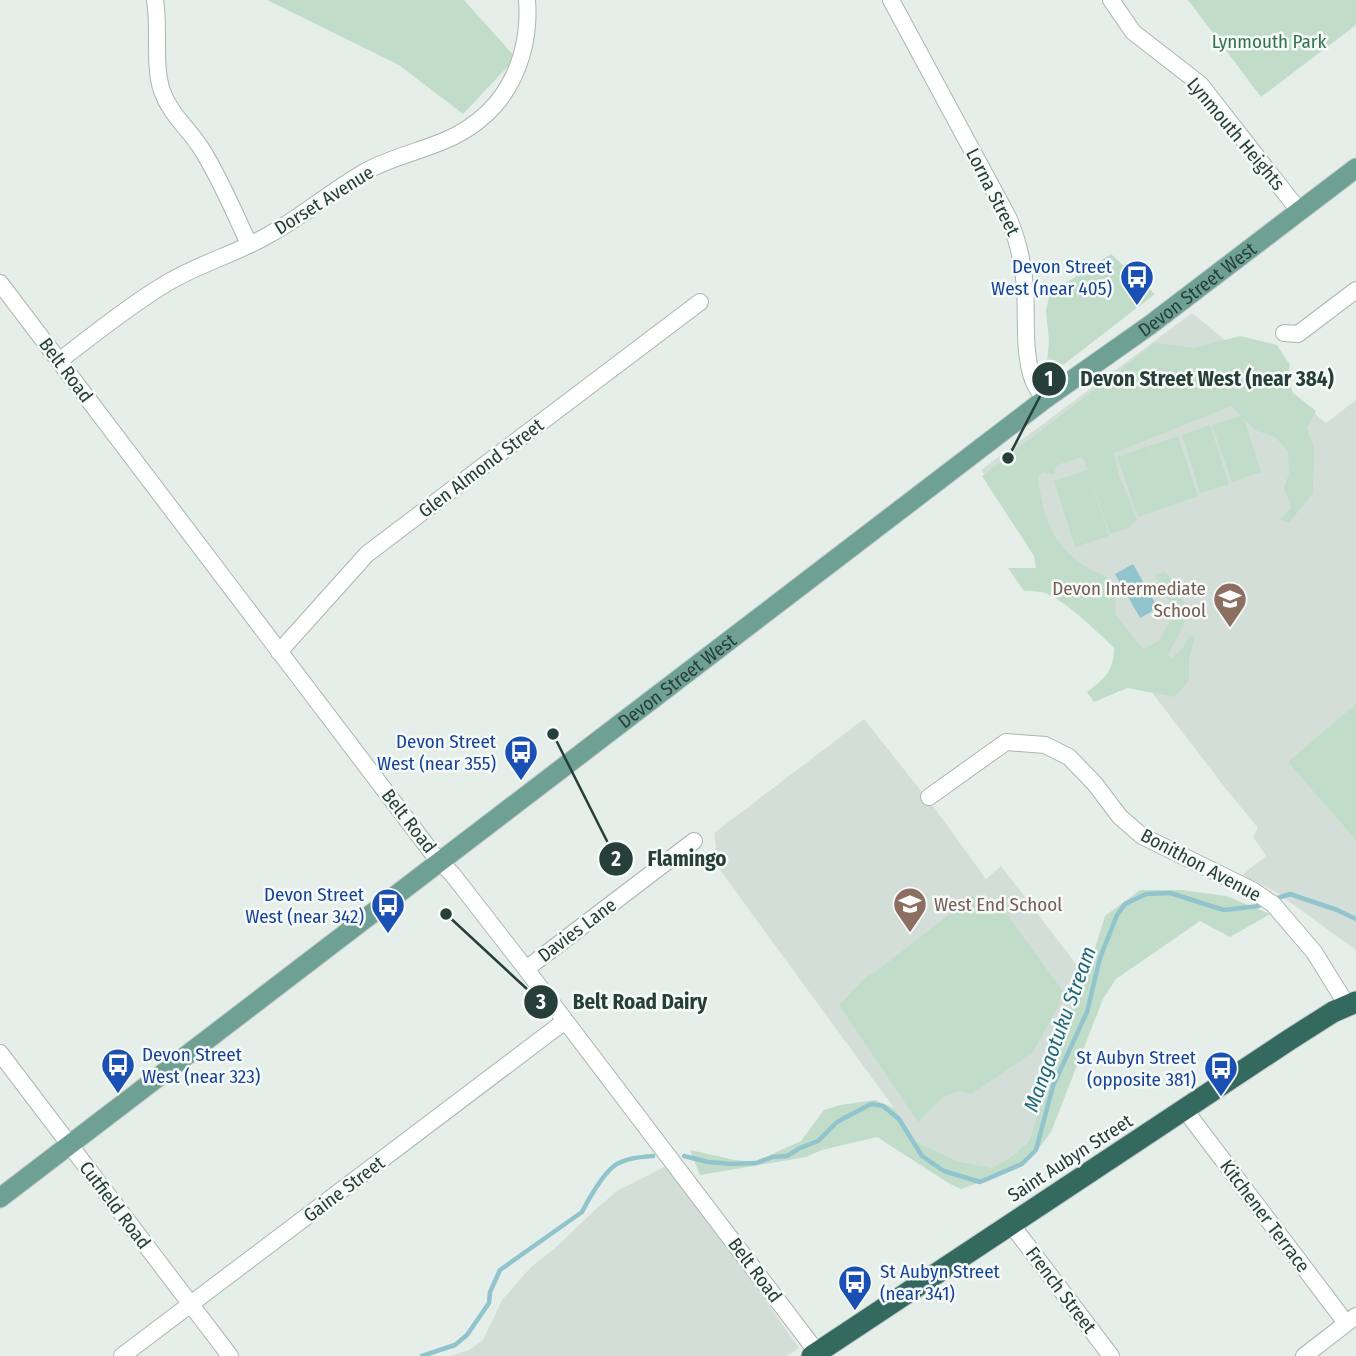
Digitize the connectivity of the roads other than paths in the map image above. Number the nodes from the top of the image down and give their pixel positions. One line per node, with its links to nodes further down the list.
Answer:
1 (155, 0): 7 (street)
2 (527, 0): 7 (street, Dorset Avenue)
3 (891, 0): 13 (street, Lorna Street)
4 (1111, 0): 6 (street, Lynmouth Heights)
5 (1356, 168): 6 (main road, Devon Street West)
6 (1300, 212): 13 (main road, Devon Street West)
7 (249, 244): 12 (street, Dorset Avenue)
8 (0, 283): 12 (street, Belt Road)
9 (1356, 290): 11 (street)
10 (700, 302): 14 (street, Glen Almond Street)
11 (1284, 333)
12 (59, 361): 14 (street, Belt Road)
13 (1045, 399): 17 (main road, Devon Street West)
14 (279, 652): 17 (street, Belt Road)
15 (929, 797): 19 (street, Bonithon Avenue)
16 (694, 841): 18 (street, Davies Lane)
17 (440, 861): 18 (street, Belt Road); 23 (main road, Devon Street West)
18 (526, 969): 20 (street, Belt Road)
19 (1352, 1004): 22 (highway, Saint Aubyn Street)
20 (565, 1021): 26 (street, Gaine Street); 28 (street, Belt Road)
21 (0, 1053): 23 (street, Cutfield Road)
22 (1185, 1110): 25 (highway, Saint Aubyn Street); 27 (street, Kitchener Terrace)
23 (70, 1145): 24 (main road, Devon Street West); 26 (street, Cutfield Road)
24 (0, 1198)
25 (1012, 1224): 28 (highway, Saint Aubyn Street); 31 (street, French Street)
26 (190, 1304): 29 (street, Gaine Street); 30 (street, Cutfield Road)
27 (1351, 1320): 32 (street)
28 (817, 1355)
29 (122, 1356)
30 (230, 1356)
31 (1111, 1356)
32 (1304, 1356)

